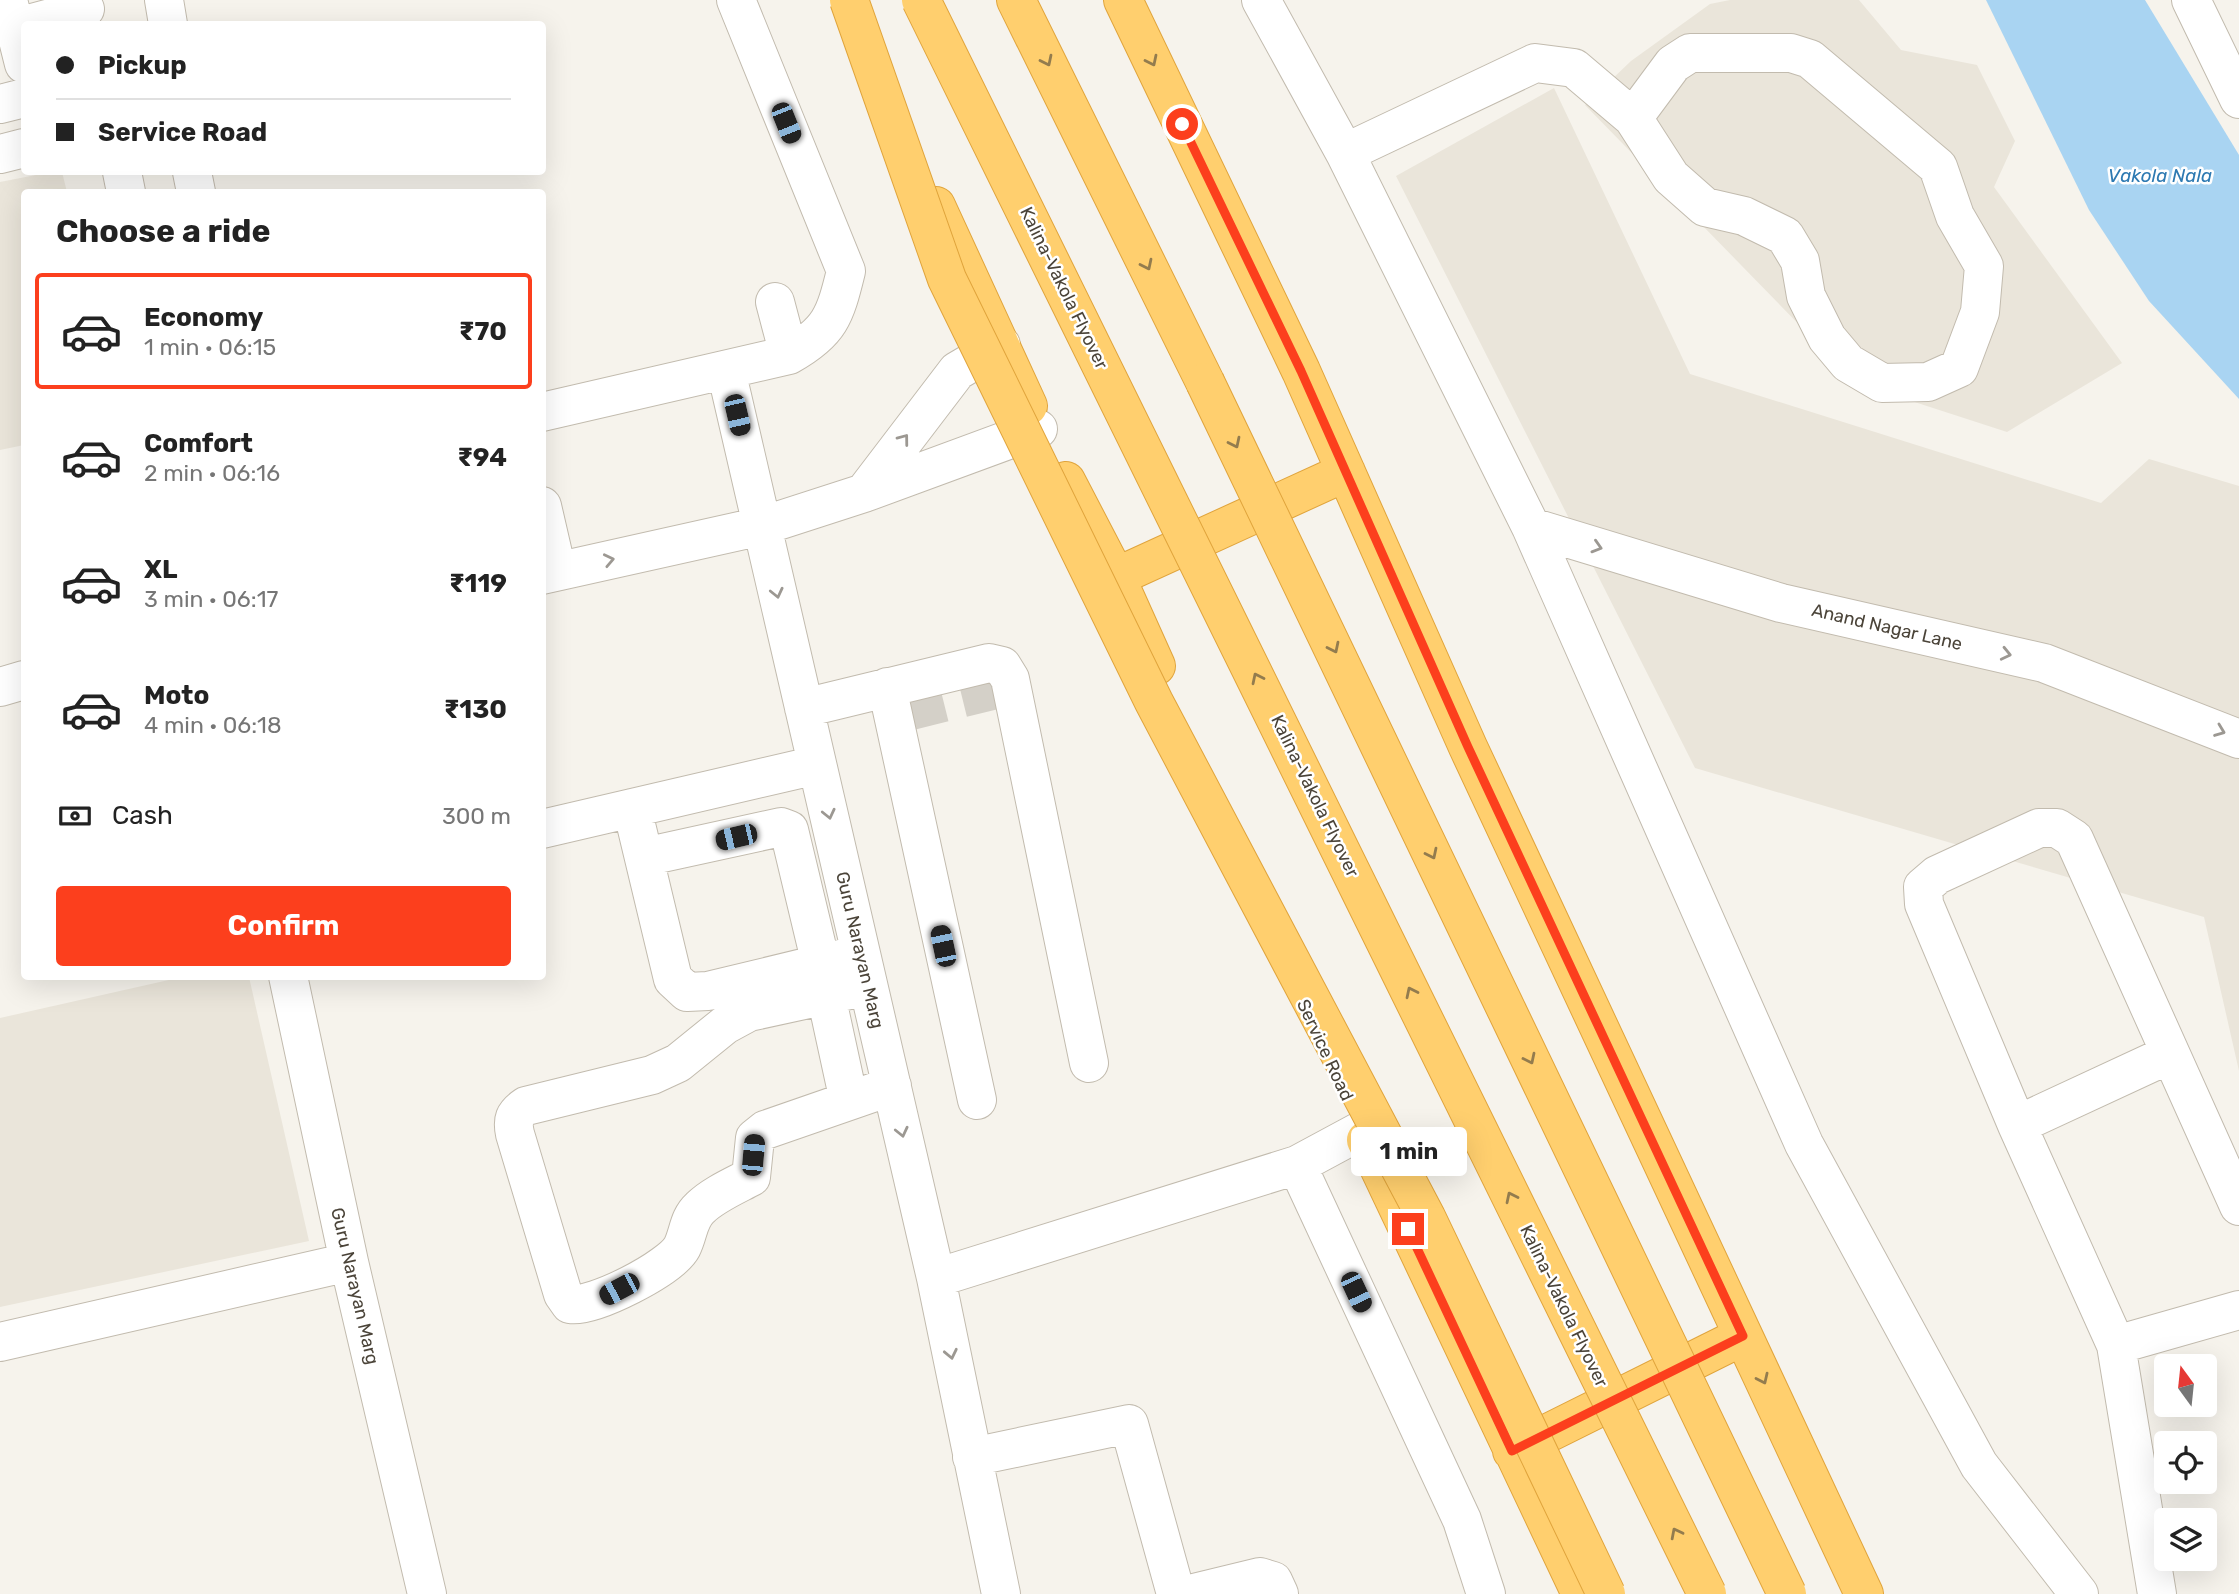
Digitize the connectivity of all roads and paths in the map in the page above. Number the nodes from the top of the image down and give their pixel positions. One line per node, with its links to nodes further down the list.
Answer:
1 (164, 0): 12 (street)
2 (736, 0): 23 (street)
3 (843, 0): 22 (highway, Service Road)
4 (849, 0): 70 (highway, bridge)
5 (921, 0): 71 (highway, Kalina-Vakola Flyover, one-way to 5, bridge)
6 (1017, 0): 72 (highway, one-way to 72, bridge)
7 (1123, 0): 27 (highway, one-way to 27)
8 (1261, 0): 19 (street)
9 (2191, 0): 15 (street)
10 (86, 11): 11 (street)
11 (19, 19): 13 (street)
12 (168, 21)
13 (21, 37)
14 (21, 99): 16 (street)
15 (2239, 99)
16 (0, 104)
17 (1633, 118): 17 (street); 19 (street)
18 (21, 149): 20 (street)
19 (1345, 153): 30 (street)
20 (0, 154)
21 (775, 302): 23 (street)
22 (1001, 345): 26 (highway, Service Road); 28 (street, one-way to 22)
23 (789, 355): 24 (street)
24 (726, 370): 25 (street); 29 (street, Guru Narayan Marg)
25 (546, 411)
26 (1038, 429): 28 (street); 33 (highway, Service Road)
27 (1346, 472): 33 (highway); 58 (highway)
28 (863, 494): 29 (street)
29 (762, 526): 32 (street, one-way to 29); 37 (street, Guru Narayan Marg, one-way to 37)
30 (1531, 527): 38 (street, Anand Nagar Lane, one-way to 38); 74 (street)
31 (546, 540): 32 (street)
32 (550, 573)
33 (1116, 577): 52 (highway, Service Road)
34 (21, 681): 35 (street)
35 (0, 688)
36 (896, 704): 37 (street); 47 (street); 49 (street)
37 (804, 708): 39 (street, Guru Narayan Marg)
38 (2239, 739)
39 (817, 765): 40 (street); 43 (street, Guru Narayan Marg, one-way to 43)
40 (632, 808): 41 (street); 42 (street)
41 (546, 828)
42 (644, 857): 44 (street); 44 (street)
43 (864, 970): 44 (street); 48 (street, Guru Narayan Marg)
44 (824, 979): 50 (street); 50 (street)
45 (289, 980): 55 (street, Guru Narayan Marg)
46 (2170, 1054): 51 (street); 51 (street); 54 (street)
47 (1088, 1063)
48 (892, 1086): 50 (street); 56 (street, Guru Narayan Marg, one-way to 56)
49 (976, 1100)
50 (849, 1101)
51 (2017, 1125): 60 (street)
52 (1362, 1130): 53 (street); 61 (highway, Service Road)
53 (1297, 1165): 56 (street); 68 (street)
54 (2239, 1206)
55 (349, 1262): 59 (street); 63 (street, Guru Narayan Marg)
56 (936, 1278): 62 (street, Guru Narayan Marg, one-way to 62)
57 (2239, 1310): 60 (street)
58 (1743, 1336): 61 (highway); 73 (highway, one-way to 73)
59 (0, 1342)
60 (2116, 1345): 75 (street)
61 (1512, 1451): 69 (highway, Service Road)
62 (972, 1457): 64 (street, Guru Narayan Marg); 65 (street)
63 (427, 1594)
64 (1001, 1594)
65 (1176, 1594)
66 (1190, 1594): 67 (street)
67 (1279, 1594)
68 (1486, 1594)
69 (1581, 1594)
70 (1606, 1594)
71 (1707, 1594)
72 (1787, 1594)
73 (1864, 1594)
74 (2079, 1594)
75 (2157, 1594)

